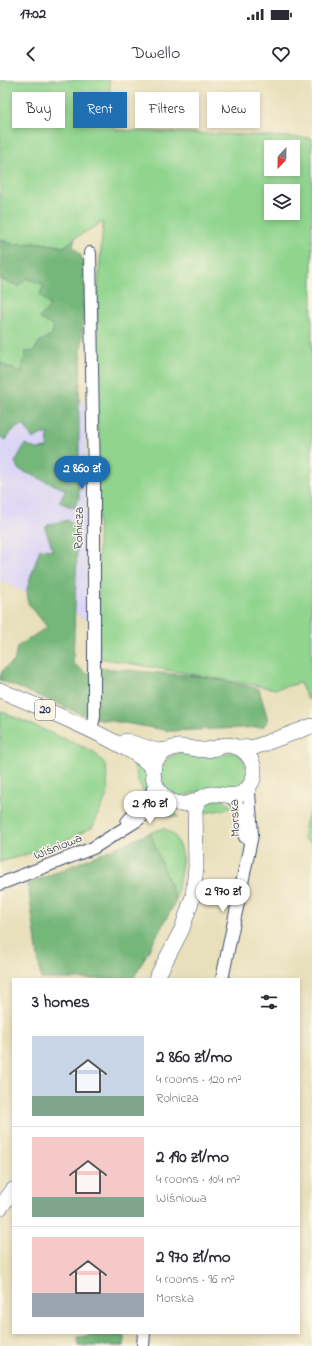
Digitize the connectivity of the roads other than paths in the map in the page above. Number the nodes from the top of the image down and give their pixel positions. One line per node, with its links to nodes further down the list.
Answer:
1 (90, 253): 4 (street, Rolnicza)
2 (0, 690): 4 (main road, 20)
3 (312, 726): 5 (main road, 20)
4 (90, 730): 6 (main road, 20)
5 (286, 737): 7 (main road, 20); 10 (main road, 20)
6 (110, 738): 8 (main road, 20); 9 (main road, 20)
7 (241, 748): 8 (main road, 20); 10 (main road)
8 (167, 750): 9 (main road)
9 (154, 777): 13 (main road, 20); 14 (street, Wiśniowa)
10 (252, 777): 11 (main road, 20); 16 (street, Morska)
11 (230, 796): 12 (main road); 16 (street, Morska)
12 (200, 798): 13 (main road); 15 (main road)
13 (174, 803): 14 (street, Wiśniowa); 15 (main road)
14 (123, 828): 17 (street, Wiśniowa)
15 (195, 850): 18 (main road)
16 (247, 852): 19 (street, Morska)
17 (0, 884)
18 (157, 978)
19 (222, 978)
20 (12, 1191): 21 (main road)
21 (0, 1208)
22 (144, 1334): 23 (street)
23 (142, 1346)

